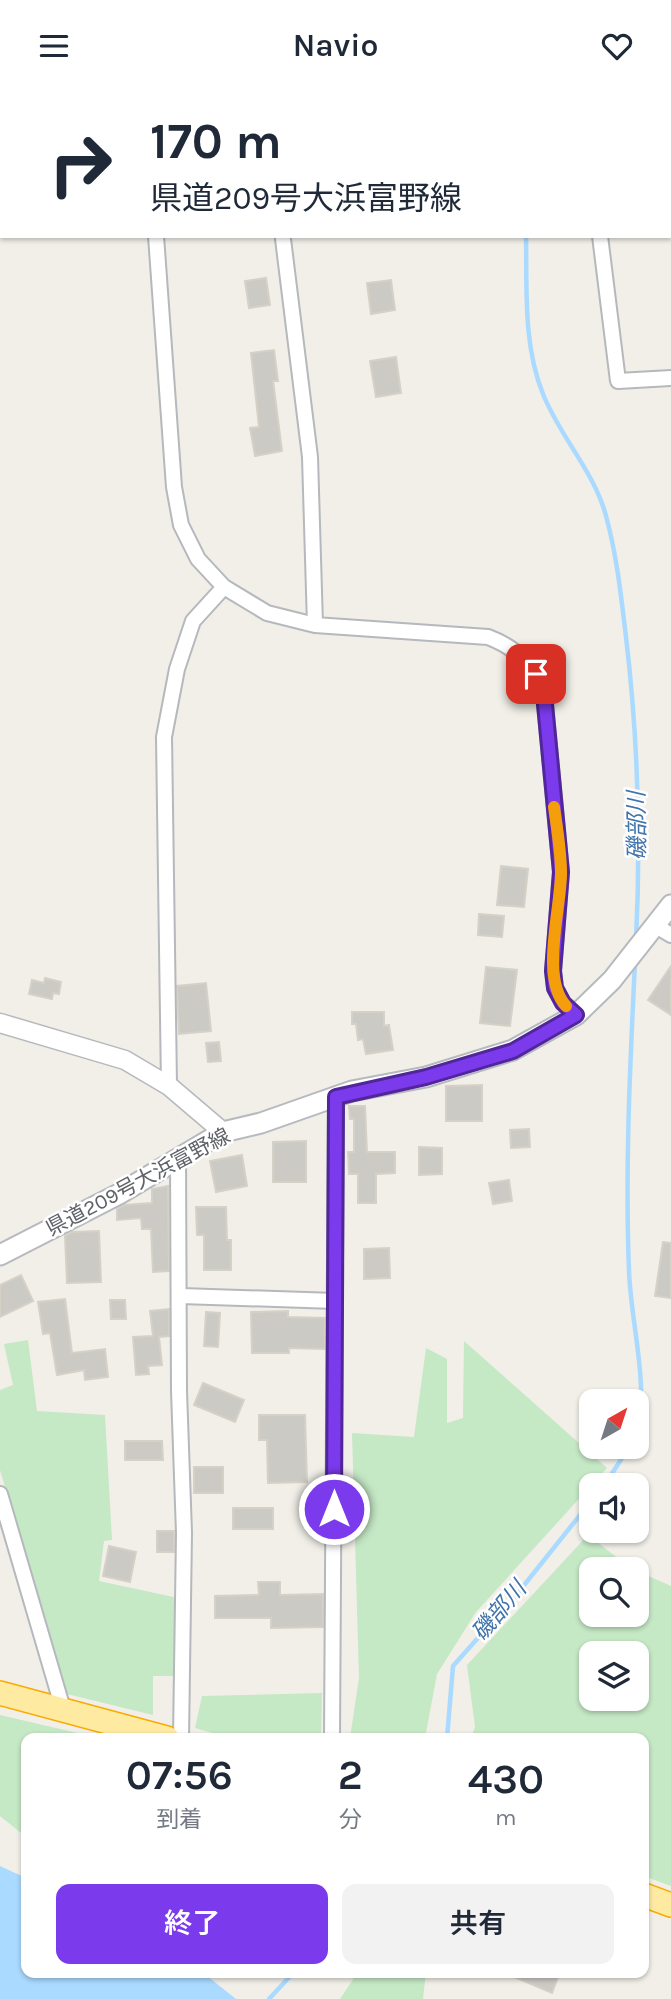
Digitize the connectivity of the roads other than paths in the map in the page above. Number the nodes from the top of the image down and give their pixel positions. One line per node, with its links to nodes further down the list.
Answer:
1 (156, 238): 5 (street)
2 (600, 238): 4 (street)
3 (283, 239): 6 (street)
4 (671, 378)
5 (224, 587): 6 (street); 11 (street)
6 (315, 625): 9 (street)
7 (671, 905): 8 (main road, 県道209号大浜富野線)
8 (663, 930): 9 (main road, 県道209号大浜富野線)
9 (576, 1015): 12 (main road, 県道209号大浜富野線)
10 (0, 1023): 11 (street)
11 (169, 1086): 13 (street)
12 (336, 1097): 13 (main road, 県道209号大浜富野線); 17 (street)
13 (223, 1132): 14 (main road, 県道209号大浜富野線)
14 (178, 1159): 15 (main road, 県道209号大浜富野線); 16 (street)
15 (0, 1255)
16 (181, 1296): 17 (street); 22 (street)
17 (335, 1301): 23 (street)
18 (0, 1494): 20 (street)
19 (0, 1693): 20 (highway)
20 (63, 1709): 21 (highway)
21 (149, 1733)
22 (181, 1733)
23 (332, 1733)
24 (649, 1897): 25 (highway)
25 (671, 1905)

